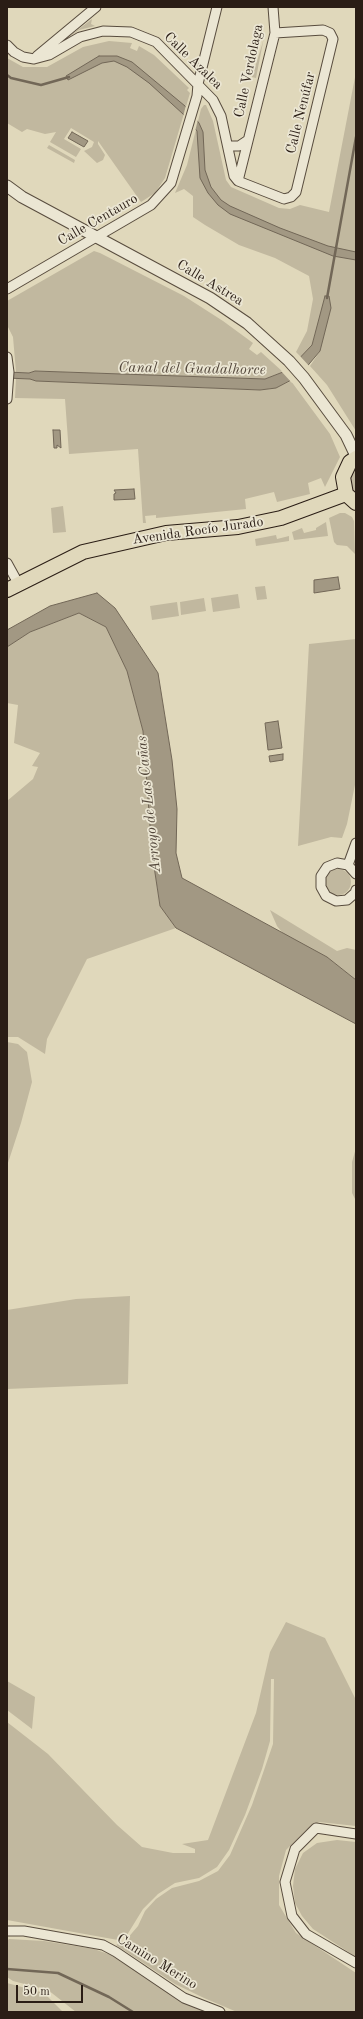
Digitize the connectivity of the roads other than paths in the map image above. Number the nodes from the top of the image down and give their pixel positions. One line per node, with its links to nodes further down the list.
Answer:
1 (96, 7): 6 (street)
2 (217, 7): 7 (street, Calle Centauro)
3 (272, 7): 4 (street, Calle Verdolaga)
4 (275, 32): 8 (street, Calle Verdolaga); 10 (street, Calle Nenúfar)
5 (7, 45): 6 (street)
6 (34, 59): 7 (street, Calle Azalea)
7 (198, 84): 9 (street, Calle Azalea); 12 (street, Calle Centauro)
8 (248, 140): 9 (street, Calle Verdolaga); 10 (street, Calle Verdolaga)
9 (228, 146): 10 (street, Calle Azalea)
10 (238, 181)
11 (7, 186): 12 (street, Calle Astrea)
12 (96, 237): 13 (street, Calle Centauro); 16 (street, Calle Astrea)
13 (7, 289)
14 (7, 357): 15 (street)
15 (7, 399)
16 (356, 457): 17 (main road)
17 (351, 499): 19 (main road, Avenida Rocío Jurado)
18 (7, 563): 19 (street)
19 (12, 586)
20 (356, 843): 21 (street)
21 (348, 865): 22 (street); 23 (street)
22 (356, 874)
23 (356, 890)
24 (356, 1834): 26 (street)
25 (7, 1931): 27 (street, Camino Merino)
26 (356, 1963)
27 (220, 2012)

